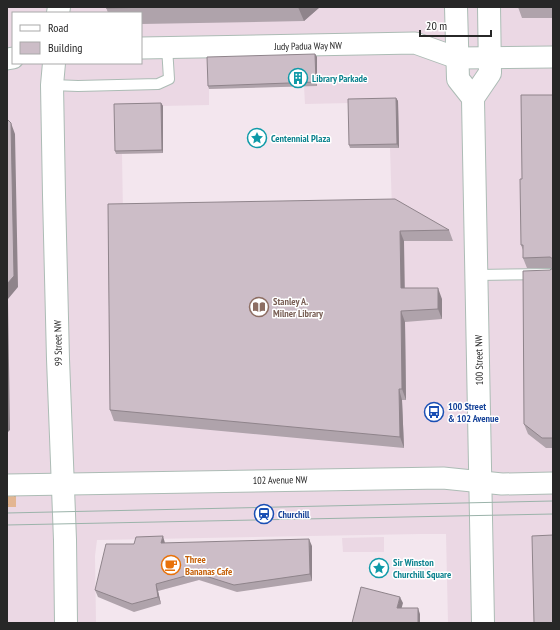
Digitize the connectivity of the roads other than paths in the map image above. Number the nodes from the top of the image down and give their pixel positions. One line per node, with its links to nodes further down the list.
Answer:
1 (456, 7): 6 (main road)
2 (489, 7): 6 (main road)
3 (168, 47): 4 (street, Judy Padua Way NW); 6 (street, Judy Padua Way NW); 8 (lane)
4 (142, 48)
5 (553, 57): 6 (street)
6 (473, 58): 9 (main road); 9 (main road)
7 (54, 64): 8 (main road, 99 Street NW)
8 (52, 85): 12 (main road, 99 Street NW)
9 (473, 98): 11 (main road, 100 Street NW)
10 (553, 274): 11 (lane)
11 (477, 275): 13 (main road, 100 Street NW)
12 (62, 483): 13 (street, 102 Avenue NW); 15 (street, 102 Avenue NW); 16 (main road, 99 Street NW)
13 (481, 483): 14 (street, 102 Avenue NW); 17 (main road, 100 Street NW)
14 (553, 483)
15 (7, 485)
16 (66, 623)
17 (483, 623)

